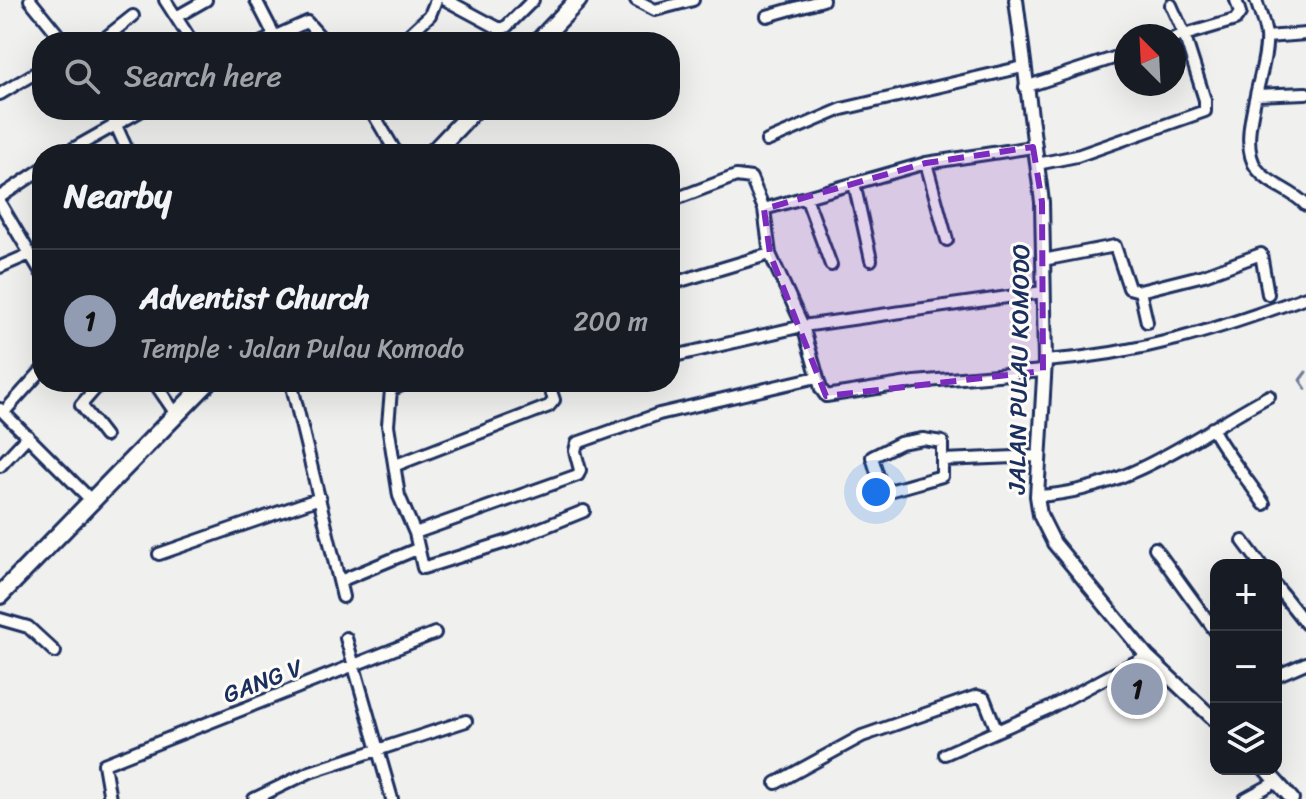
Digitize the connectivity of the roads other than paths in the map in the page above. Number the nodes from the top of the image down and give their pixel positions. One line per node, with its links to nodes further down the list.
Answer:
1 (30, 0): 20 (street)
2 (165, 0): 18 (street)
3 (206, 0): 18 (street)
4 (256, 0): 23 (street)
5 (436, 0): 26 (street)
6 (446, 0): 7 (street)
7 (533, 0)
8 (578, 0): 27 (highway)
9 (636, 0): 10 (street)
10 (693, 0)
11 (1016, 0): 33 (street, JALAN PULAU KOMODO)
12 (1236, 0): 28 (street)
13 (1256, 0): 30 (street)
14 (815, 1): 17 (street)
15 (1171, 5): 19 (street)
16 (133, 16): 21 (street)
17 (767, 16)
18 (176, 17): 22 (street)
19 (1176, 24)
20 (56, 32)
21 (113, 32)
22 (186, 32)
23 (272, 32)
24 (282, 32): 25 (street)
25 (316, 32)
26 (412, 32)
27 (548, 32)
28 (1186, 34)
29 (1306, 34): 30 (street)
30 (1266, 37): 38 (street)
31 (1186, 53): 51 (street)
32 (1114, 58): 35 (street)
33 (1023, 67): 35 (street, JALAN PULAU KOMODO); 44 (street)
34 (32, 75): 37 (street)
35 (1025, 87): 49 (street, JALAN PULAU KOMODO)
36 (1306, 93): 38 (street)
37 (0, 94)
38 (1256, 95): 58 (street)
39 (115, 120): 43 (street)
40 (125, 120): 43 (street)
41 (377, 120): 47 (street)
42 (464, 120): 48 (highway)
43 (118, 124): 45 (street); 46 (street)
44 (767, 141)
45 (82, 144)
46 (125, 144)
47 (391, 144)
48 (442, 144)
49 (1033, 147): 50 (street); 51 (street, JALAN PULAU KOMODO)
50 (926, 163): 53 (street); 60 (street)
51 (1037, 164): 65 (street, JALAN PULAU KOMODO)
52 (32, 176): 54 (street)
53 (854, 183): 55 (street); 64 (street)
54 (0, 197)
55 (806, 197): 59 (street); 66 (street)
56 (680, 198): 59 (street)
57 (0, 203): 61 (street)
58 (1306, 205)
59 (764, 209): 62 (street)
60 (947, 240)
61 (30, 254): 63 (street); 67 (street)
62 (770, 254): 68 (street); 74 (street)
63 (32, 257)
64 (871, 260)
65 (1043, 260): 69 (street); 70 (street, JALAN PULAU KOMODO)
66 (831, 265)
67 (0, 267)
68 (680, 281)
69 (1140, 291): 71 (street); 73 (street)
70 (1043, 292): 74 (street); 76 (street, JALAN PULAU KOMODO)
71 (1268, 294)
72 (1306, 297): 76 (street)
73 (1147, 322)
74 (803, 326): 75 (street); 77 (street)
75 (680, 355)
76 (1044, 366): 77 (street); 91 (street, JALAN PULAU KOMODO)
77 (817, 377): 100 (street)
78 (32, 380): 86 (street)
79 (92, 392): 90 (street)
80 (161, 392): 87 (street)
81 (196, 392): 87 (highway)
82 (294, 392): 96 (street)
83 (390, 392): 93 (street)
84 (551, 392): 93 (street)
85 (1269, 396): 88 (street)
86 (2, 411): 89 (street)
87 (176, 414): 97 (highway)
88 (1212, 428): 95 (street); 98 (street)
89 (28, 436): 94 (street); 97 (street)
90 (105, 436)
91 (1040, 456): 92 (street); 95 (street, JALAN PULAU KOMODO)
92 (943, 460): 92 (street)
93 (396, 465): 100 (street)
94 (0, 466)
95 (1037, 496): 116 (street, JALAN PULAU KOMODO)
96 (320, 498): 104 (street); 106 (street)
97 (92, 501): 107 (highway)
98 (1264, 504)
99 (584, 511): 103 (street)
100 (415, 533): 103 (street)
101 (1243, 541): 105 (street)
102 (1155, 548): 112 (street)
103 (417, 549): 106 (street)
104 (159, 554)
105 (1256, 559)
106 (340, 581): 109 (street)
107 (3, 585)
108 (1282, 594): 111 (street)
109 (343, 597)
110 (0, 619): 115 (street)
111 (1306, 624)
112 (1215, 631)
113 (435, 633): 118 (street, GANG V)
114 (346, 638): 118 (street)
115 (55, 652)
116 (1147, 656): 120 (street, JALAN PULAU KOMODO); 122 (street)
117 (1306, 663): 119 (street)
118 (355, 667): 123 (street); 128 (street, GANG V)
119 (1282, 673)
120 (1210, 715)
121 (466, 721): 123 (street)
122 (997, 731): 124 (street); 127 (street)
123 (377, 747): 129 (street); 130 (street)
124 (945, 754)
125 (1270, 775): 126 (street)
126 (1276, 782): 131 (street); 132 (street)
127 (776, 783)
128 (110, 799)
129 (254, 799)
130 (392, 799)
131 (1245, 799)
132 (1292, 799)

